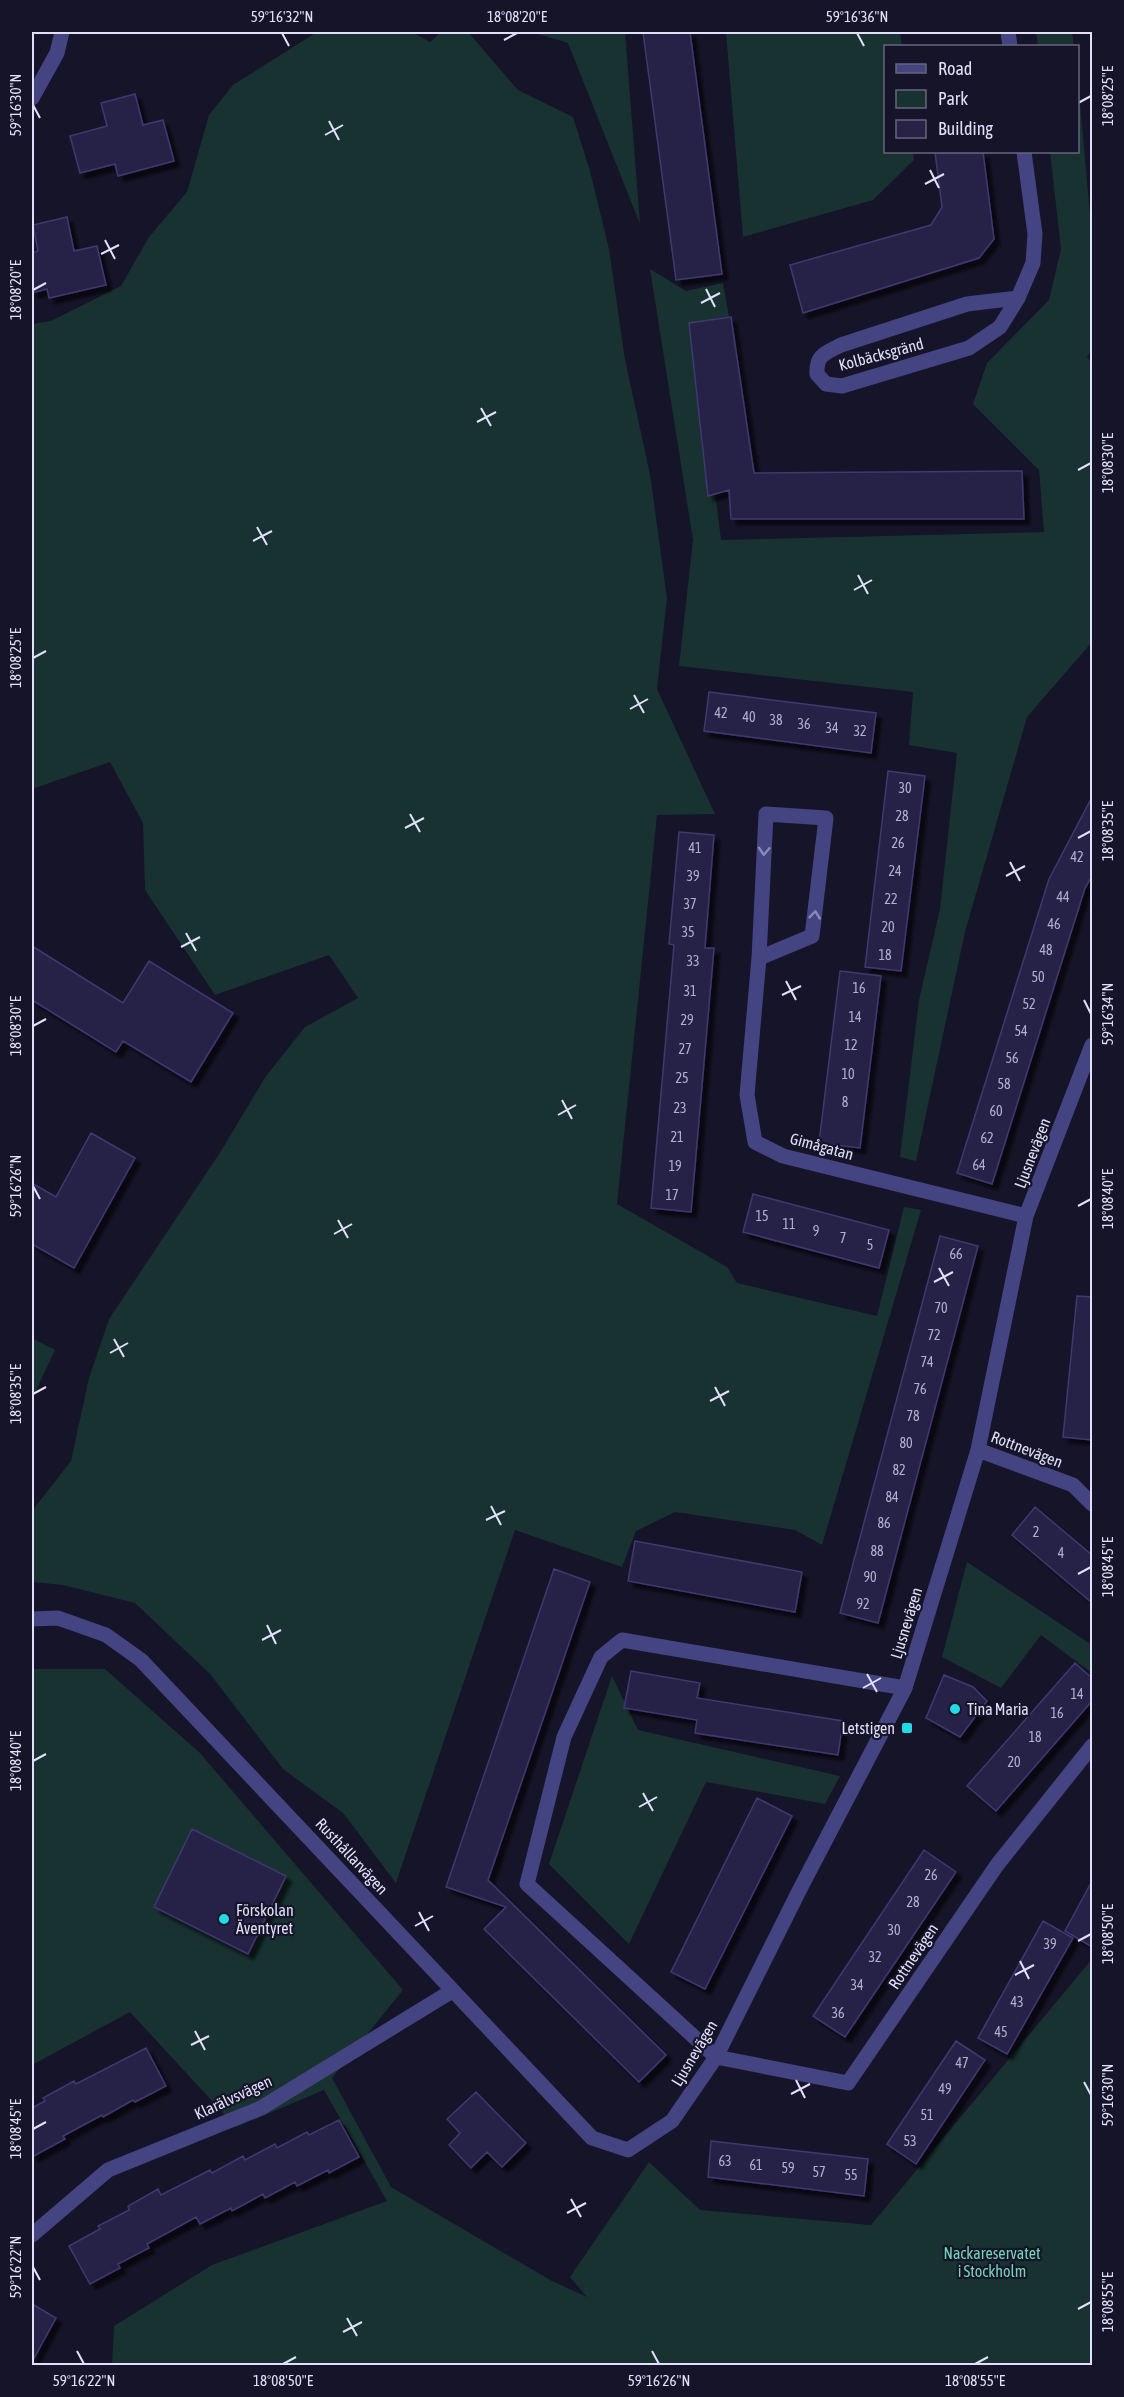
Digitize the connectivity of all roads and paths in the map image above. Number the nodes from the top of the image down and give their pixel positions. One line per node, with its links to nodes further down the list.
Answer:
1 (62, 32): 2 (street)
2 (32, 98)
3 (1024, 153): 4 (street, Kolbäcksgränd)
4 (1018, 298): 4 (street, Kolbäcksgränd)
5 (759, 958): 5 (street, Gimågatan, one-way to 5); 7 (street, Gimågatan)
6 (1092, 1045): 7 (street, Ljusnevägen)
7 (1026, 1216): 8 (street, Ljusnevägen)
8 (978, 1450): 9 (street, Rottnevägen); 11 (street, Ljusnevägen)
9 (1092, 1504)
10 (32, 1619): 13 (street, Rusthållarvägen)
11 (905, 1688): 14 (street, Ljusnevägen); 14 (street)
12 (1092, 1746): 14 (street, Rottnevägen)
13 (452, 1991): 15 (street, Rusthållarvägen); 16 (street, Klarälvsvägen)
14 (716, 2057): 15 (street, Ljusnevägen)
15 (628, 2150)
16 (32, 2235)

